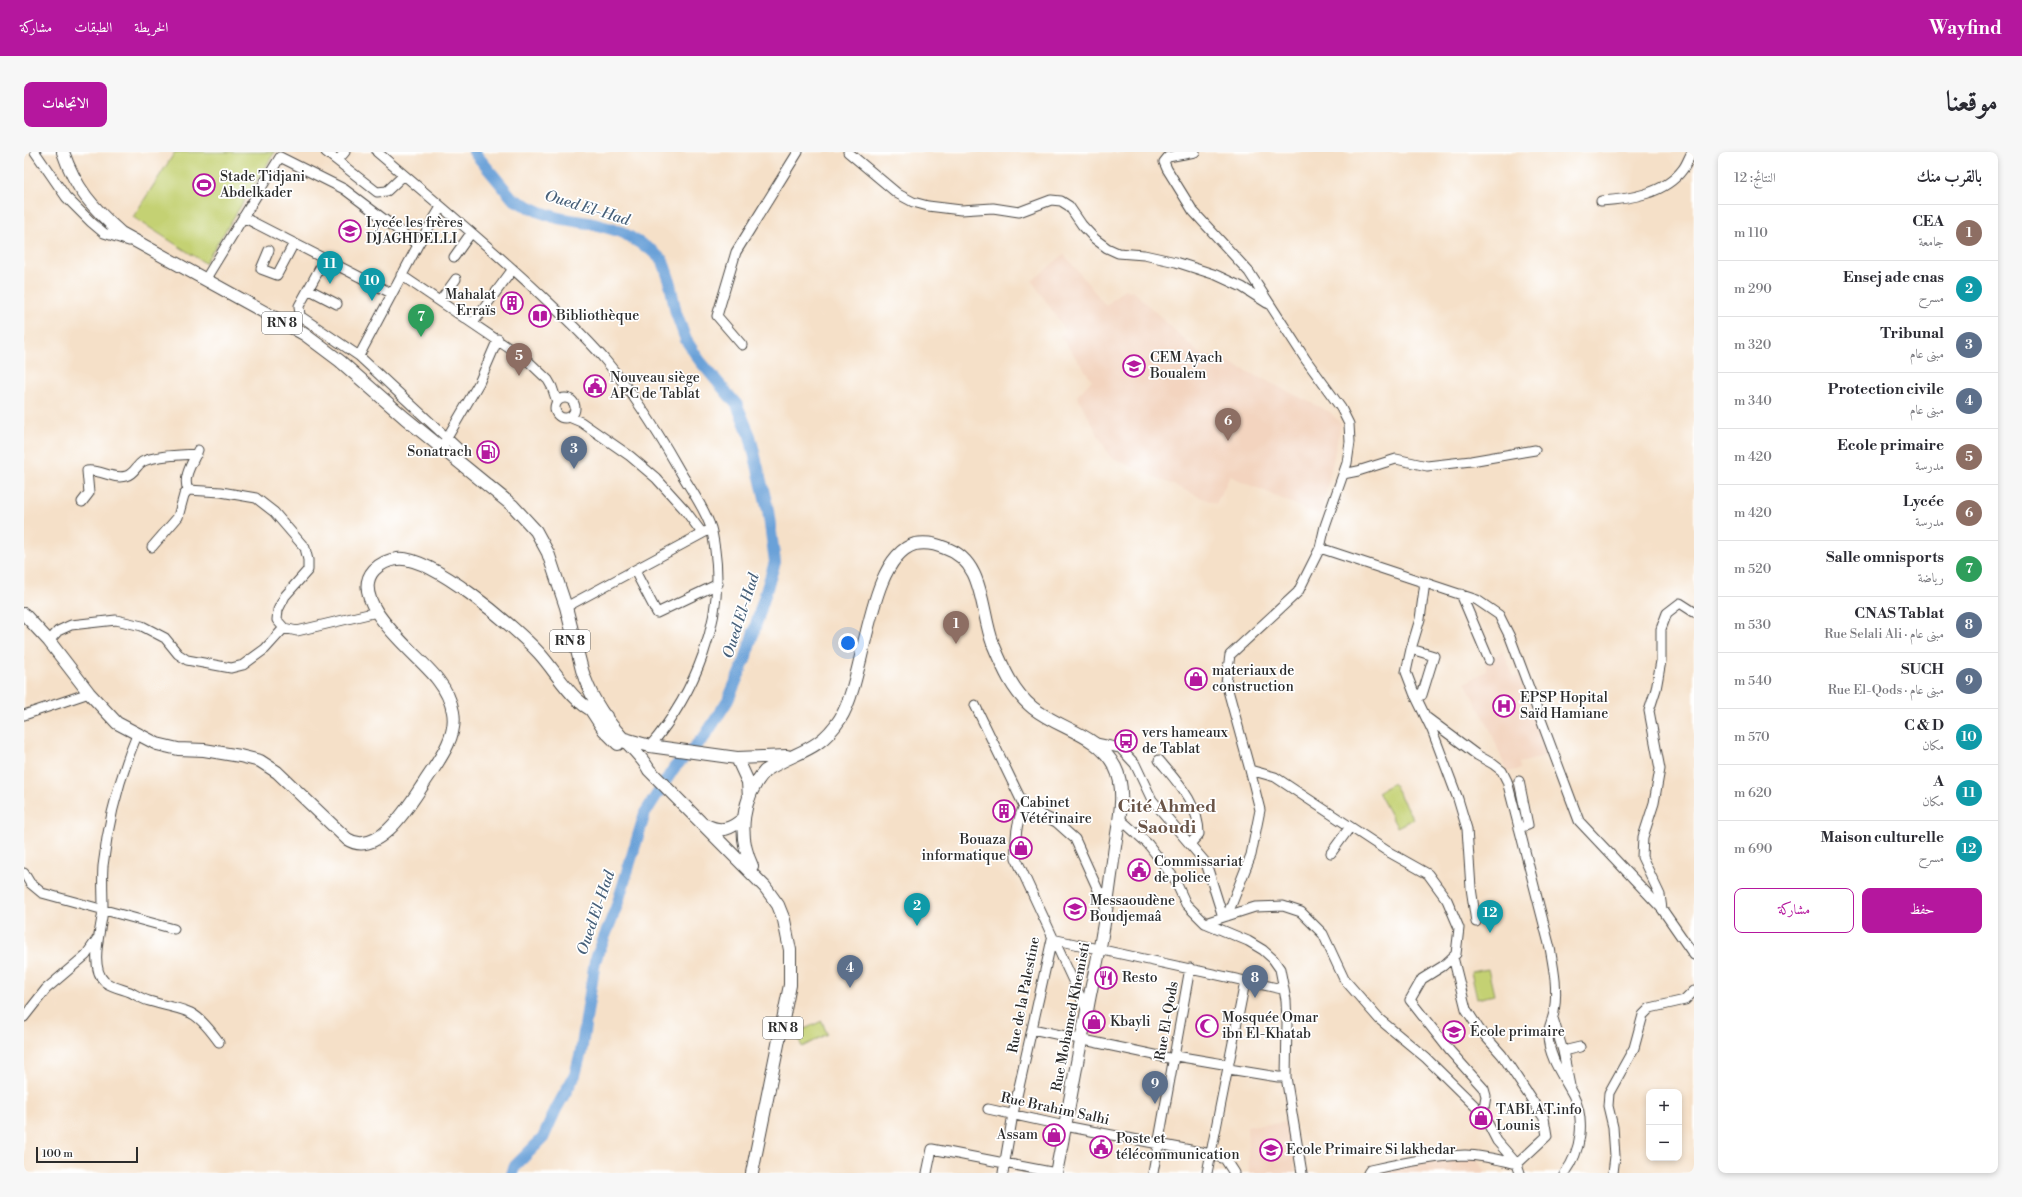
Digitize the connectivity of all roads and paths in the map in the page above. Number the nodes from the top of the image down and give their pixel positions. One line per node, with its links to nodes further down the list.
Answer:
1 (35, 152): 17 (street)
2 (63, 152): 17 (main road, RN 8)
3 (326, 152): 11 (street)
4 (345, 152): 11 (street)
5 (377, 152): 12 (street)
6 (798, 152): 34 (street)
7 (848, 152): 31 (street)
8 (1195, 152): 31 (street)
9 (1692, 152): 13 (street)
10 (281, 155): 15 (street); 19 (street)
11 (338, 160): 12 (street)
12 (404, 175): 14 (street)
13 (1601, 202)
14 (441, 207): 16 (street); 19 (street)
15 (243, 217): 18 (street); 26 (street)
16 (471, 233): 21 (street); 23 (street)
17 (138, 243): 26 (main road, RN 8)
18 (294, 243): 20 (street); 22 (street)
19 (418, 244): 24 (street)
20 (269, 250)
21 (454, 256)
22 (325, 259): 27 (street); 28 (street)
23 (513, 268): 32 (street); 47 (street)
24 (401, 275): 28 (street); 29 (street)
25 (456, 279): 29 (street)
26 (205, 280): 40 (main road, RN 8)
27 (308, 289): 30 (street); 35 (street)
28 (391, 294): 35 (street)
29 (440, 301): 32 (street)
30 (337, 304)
31 (1270, 304): 43 (street)
32 (473, 323): 33 (street)
33 (498, 340): 36 (street); 40 (street)
34 (742, 345)
35 (359, 356): 40 (street)
36 (552, 387): 37 (street); 38 (street)
37 (566, 398): 38 (street); 39 (street)
38 (557, 402): 39 (street)
39 (572, 414): 48 (street)
40 (444, 443): 41 (street); 45 (main road, RN 8)
41 (460, 450)
42 (1534, 450): 43 (street)
43 (1343, 474): 50 (street)
44 (188, 490): 46 (street); 49 (street); 59 (street)
45 (505, 501): 55 (main road, RN 8); 66 (main road, RN 8)
46 (82, 502)
47 (711, 528): 48 (street); 53 (street)
48 (702, 533): 51 (street)
49 (152, 547)
50 (1320, 548): 52 (street); 79 (street)
51 (635, 571): 53 (street); 55 (street)
52 (1425, 582): 54 (street); 61 (street)
53 (718, 584): 73 (street)
54 (1461, 594): 62 (street); 96 (street)
55 (566, 607): 68 (main road, RN 8)
56 (377, 612): 59 (street); 66 (main road); 70 (main road)
57 (1694, 612): 96 (street)
58 (24, 614): 60 (main road)
59 (284, 628): 60 (street)
60 (49, 641): 63 (main road)
61 (1411, 649): 64 (street); 64 (street)
62 (1489, 660)
63 (89, 693): 67 (street); 70 (main road)
64 (1414, 694): 69 (street)
65 (975, 705): 82 (street)
66 (592, 712): 68 (main road); 78 (main road, RN 8)
67 (24, 715)
68 (606, 716): 71 (main road, RN 8)
69 (1426, 717): 88 (street); 99 (street)
70 (137, 734): 97 (street)
71 (623, 739): 73 (main road); 78 (main road, RN 8)
72 (1096, 743): 75 (main road, Rue Mohamed Khemisti); 85 (main road, Rue Mohamed Khemisti); 90 (street)
73 (650, 746): 74 (main road)
74 (666, 749): 76 (main road); 78 (main road)
75 (805, 752): 76 (main road); 81 (main road)
76 (738, 758): 81 (main road)
77 (1159, 760): 90 (street)
78 (646, 765): 83 (main road, RN 8)
79 (1250, 770): 87 (street); 98 (street)
80 (1519, 781): 88 (street)
81 (749, 799): 84 (main road)
82 (1024, 806): 95 (street); 103 (street, Rue de la Palestine)
83 (687, 808): 86 (main road, RN 8); 89 (main road, RN 8)
84 (744, 818): 89 (main road); 92 (main road)
85 (1119, 818): 95 (main road, Rue Mohamed Khemisti); 100 (street)
86 (702, 823): 89 (main road); 94 (main road, RN 8)
87 (1350, 827): 91 (street); 106 (street)
88 (1519, 828): 113 (street)
89 (720, 830): 92 (main road, RN 8)
90 (1190, 844): 98 (street)
91 (1331, 853)
92 (752, 866): 94 (main road, RN 8)
93 (24, 873): 97 (street)
94 (765, 887): 131 (main road, RN 8)
95 (1108, 901): 104 (main road, Rue Mohamed Khemisti)
96 (1662, 909): 105 (street)
97 (103, 910): 101 (street); 102 (street)
98 (1225, 916): 100 (street); 125 (street)
99 (1476, 922)
100 (1205, 923): 109 (street)
101 (174, 929)
102 (97, 939): 112 (street); 116 (street)
103 (1052, 939): 104 (street); 111 (street); 114 (street, Rue de la Palestine)
104 (1099, 950): 107 (street); 111 (main road, Rue Mohamed Khemisti)
105 (1694, 955)
106 (1453, 957): 125 (street); 130 (street)
107 (1190, 968): 108 (street); 119 (street, Rue El-Qods)
108 (1245, 982): 109 (street); 120 (street)
109 (1282, 989): 121 (street)
110 (1694, 991): 141 (street)
111 (1087, 1011): 115 (main road, Rue Mohamed Khemisti)
112 (24, 1017)
113 (1553, 1017): 118 (street); 122 (street)
114 (1032, 1029): 115 (street); 124 (street, Rue de la Palestine)
115 (1082, 1039): 119 (street); 126 (main road, Rue Mohamed Khemisti)
116 (219, 1042)
117 (1580, 1047): 118 (street)
118 (1563, 1051): 122 (street)
119 (1176, 1056): 120 (street); 127 (street, Rue El-Qods)
120 (1229, 1067): 121 (street); 128 (street)
121 (1286, 1077): 138 (street)
122 (1572, 1093): 140 (street)
123 (988, 1109): 124 (street, Rue Brahim Salhi)
124 (1013, 1114): 126 (street, Rue Brahim Salhi); 129 (street, Rue de la Palestine)
125 (1483, 1114): 130 (street)
126 (1065, 1126): 127 (street, Rue Brahim Salhi); 134 (main road, Rue Mohamed Khemisti)
127 (1158, 1144): 128 (street, Rue Brahim Salhi); 135 (street, Rue El-Qods)
128 (1211, 1154): 136 (street); 137 (street, Rue Brahim Salhi)
129 (1005, 1163): 132 (street); 133 (street, Rue de la Palestine); 134 (street)
130 (1519, 1169): 139 (street)
131 (752, 1173)
132 (927, 1173)
133 (1002, 1173)
134 (1056, 1173)
135 (1153, 1173)
136 (1207, 1173)
137 (1234, 1173)
138 (1302, 1173)
139 (1368, 1173)
140 (1565, 1173)
141 (1614, 1173)

